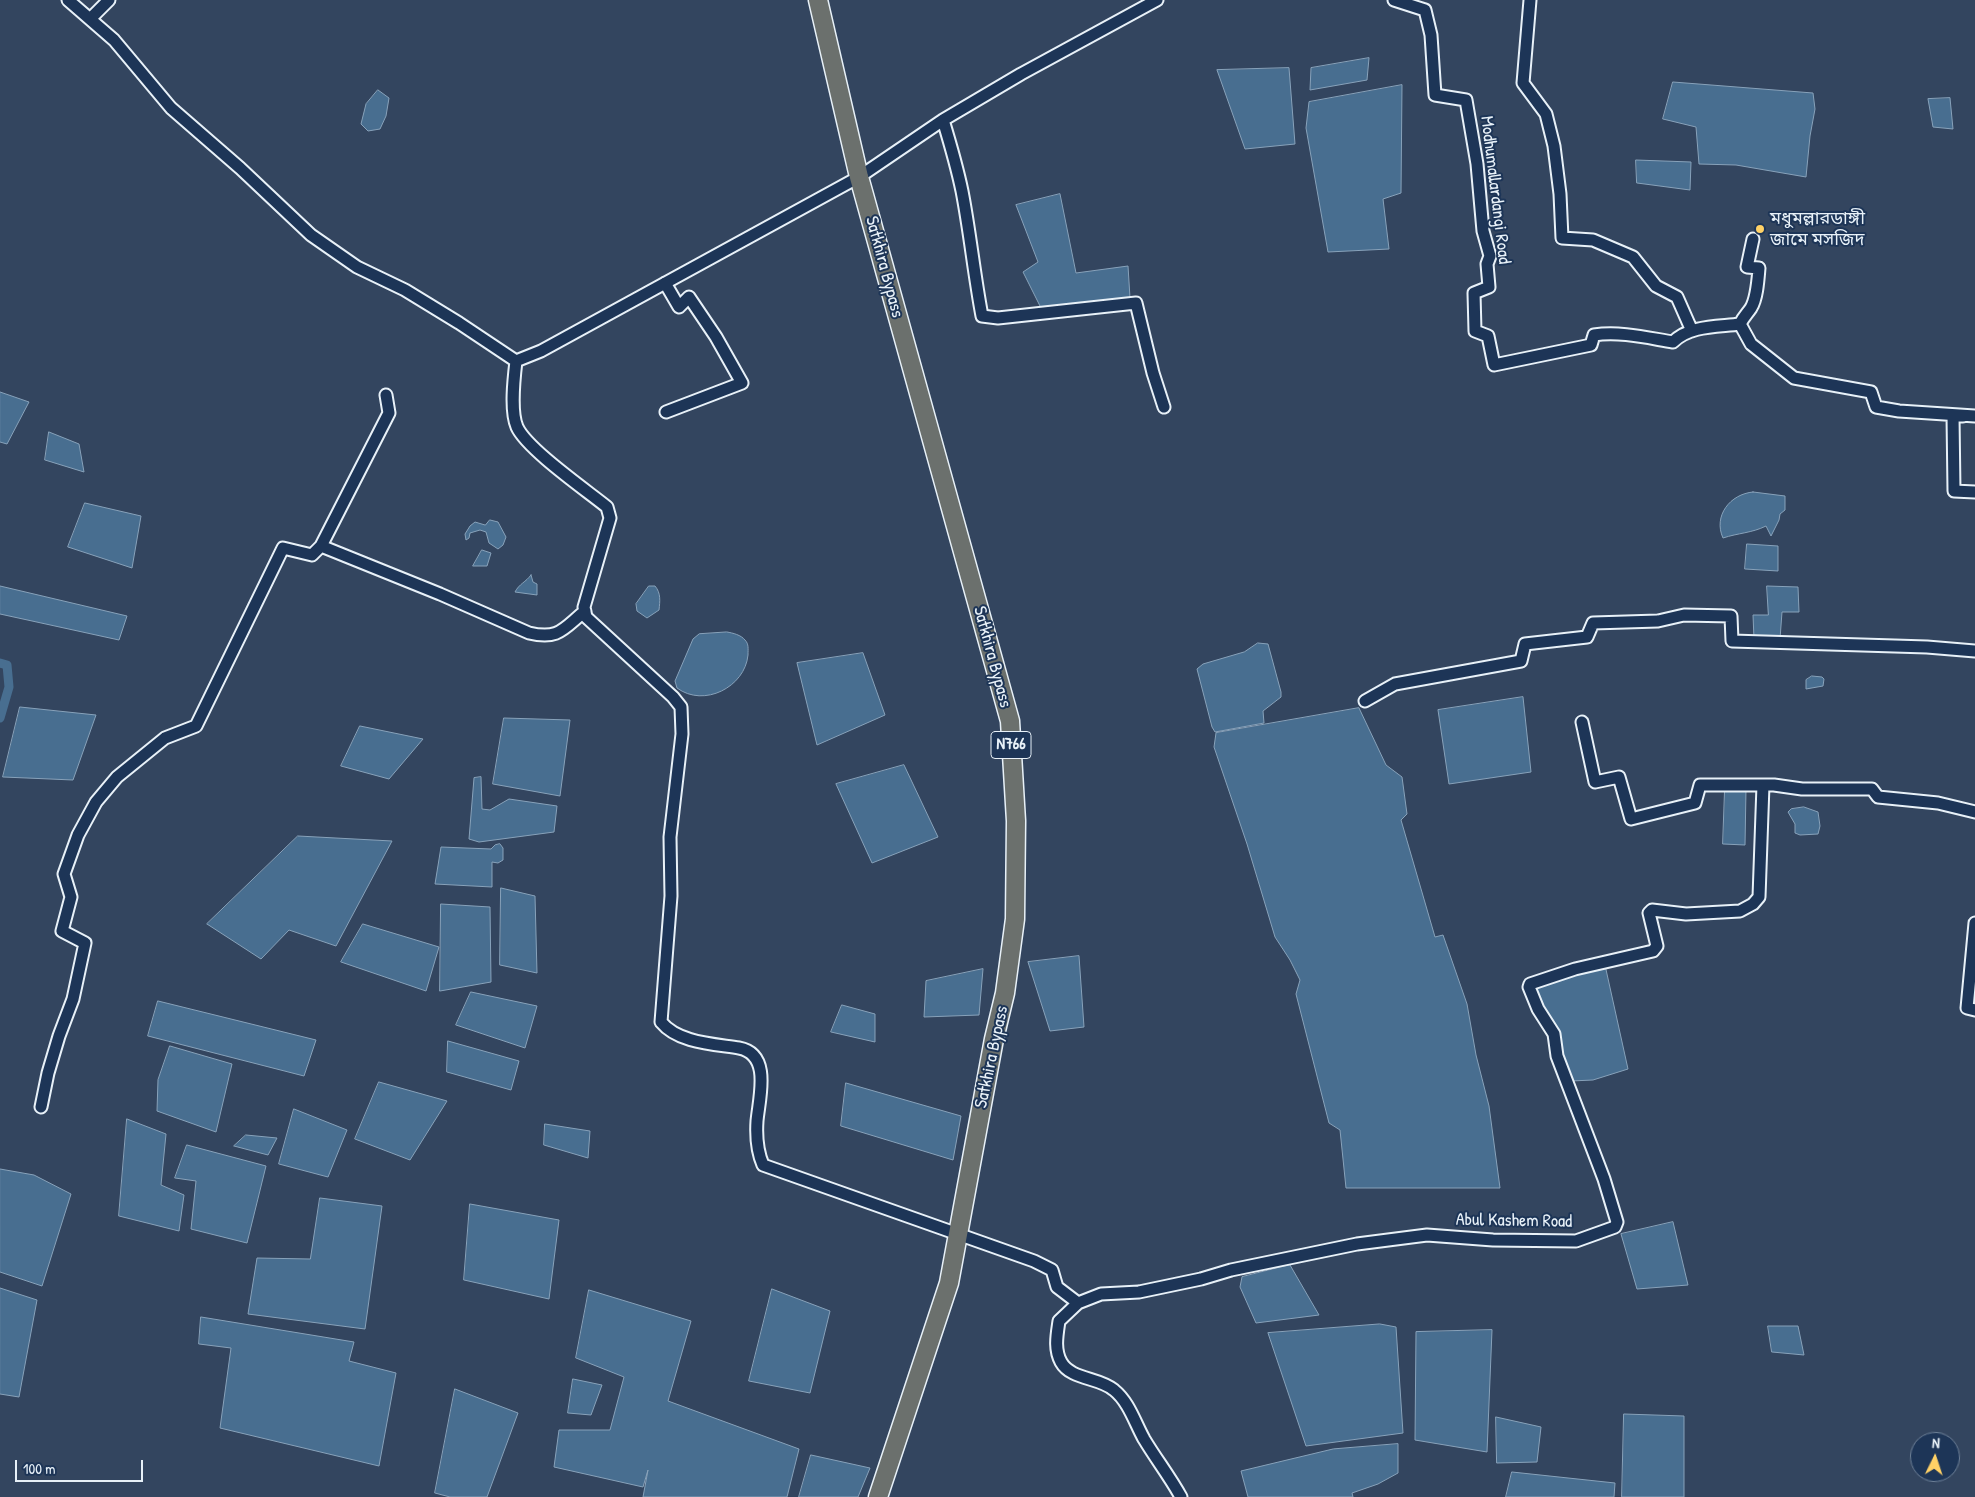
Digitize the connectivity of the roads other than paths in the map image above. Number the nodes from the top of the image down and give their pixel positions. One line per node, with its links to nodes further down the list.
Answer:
1 (68, 0): 7 (street)
2 (109, 0): 7 (street)
3 (818, 0): 9 (highway, Satkhira Bypass / N766)
4 (1157, 0): 8 (street)
5 (1394, 0): 13 (street, Modhumallardangi Road)
6 (1530, 0): 13 (street)
7 (90, 19): 14 (street)
8 (943, 120): 9 (street); 16 (street)
9 (860, 177): 11 (street); 30 (highway, Satkhira Bypass / N766)
10 (1752, 240): 12 (street)
11 (665, 283): 14 (street); 17 (street)
12 (1740, 324): 13 (street, Modhumallardangi Road); 18 (street)
13 (1692, 331)
14 (516, 361): 21 (street)
15 (386, 394): 20 (street)
16 (1164, 407)
17 (666, 412)
18 (1972, 416): 19 (street)
19 (1975, 492)
20 (321, 546): 21 (street); 29 (street)
21 (585, 611): 30 (street)
22 (1975, 647): 23 (street)
23 (1365, 701)
24 (1582, 722): 25 (street)
25 (1763, 785): 26 (street); 31 (street, Abul Kashem Road)
26 (1975, 812)
27 (1975, 923): 28 (street)
28 (1975, 1010)
29 (41, 1106)
30 (956, 1233): 31 (street); 32 (highway, Satkhira Bypass / N766)
31 (1078, 1303): 33 (street, Abul Kashem Road)
32 (878, 1497)
33 (1181, 1497)

